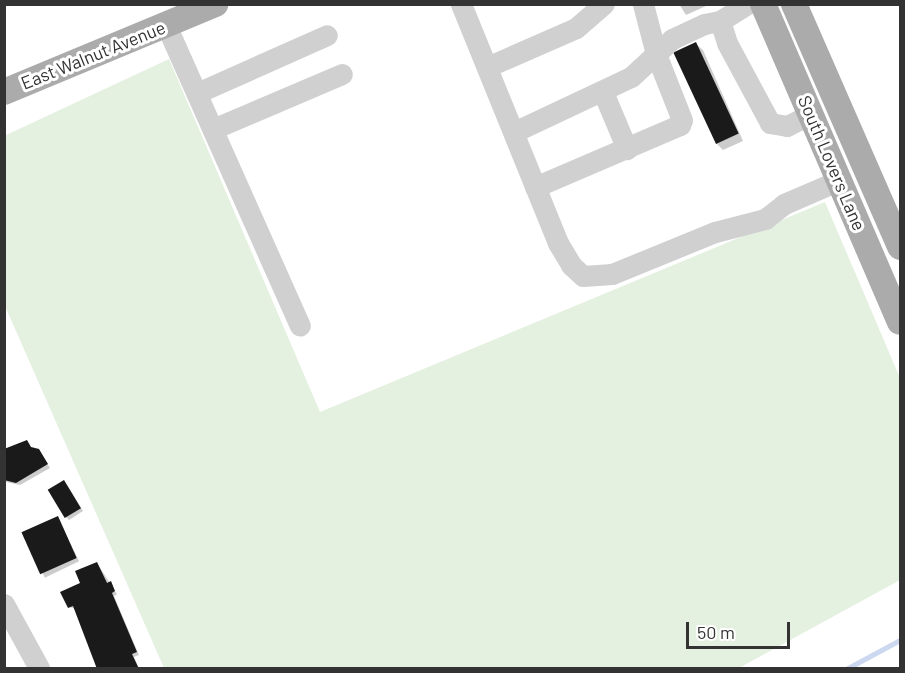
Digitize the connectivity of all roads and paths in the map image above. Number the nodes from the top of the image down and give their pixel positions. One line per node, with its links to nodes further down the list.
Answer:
1 (215, 4): 9 (main road, East Walnut Avenue)
2 (461, 4): 12 (street)
3 (604, 4): 12 (street)
4 (643, 4): 11 (street)
5 (747, 4): 8 (street)
6 (763, 4): 17 (main road, South Lovers Lane)
7 (794, 4): 23 (main road, South Lovers Lane)
8 (720, 21): 11 (street); 17 (street)
9 (166, 26): 14 (main road, East Walnut Avenue); 16 (street)
10 (327, 35): 16 (street)
11 (656, 54): 15 (street); 20 (street)
12 (487, 67): 19 (street)
13 (342, 74): 18 (street)
14 (4, 92)
15 (603, 92): 19 (street); 20 (street)
16 (197, 93): 18 (street)
17 (811, 114): 21 (main road, South Lovers Lane)
18 (213, 129): 25 (street)
19 (514, 132): 22 (street)
20 (627, 149): 22 (street)
21 (840, 180): 22 (street); 24 (main road, South Lovers Lane)
22 (535, 187)
23 (900, 247)
24 (900, 322)
25 (300, 327)
26 (4, 604): 27 (street)
27 (39, 669)

